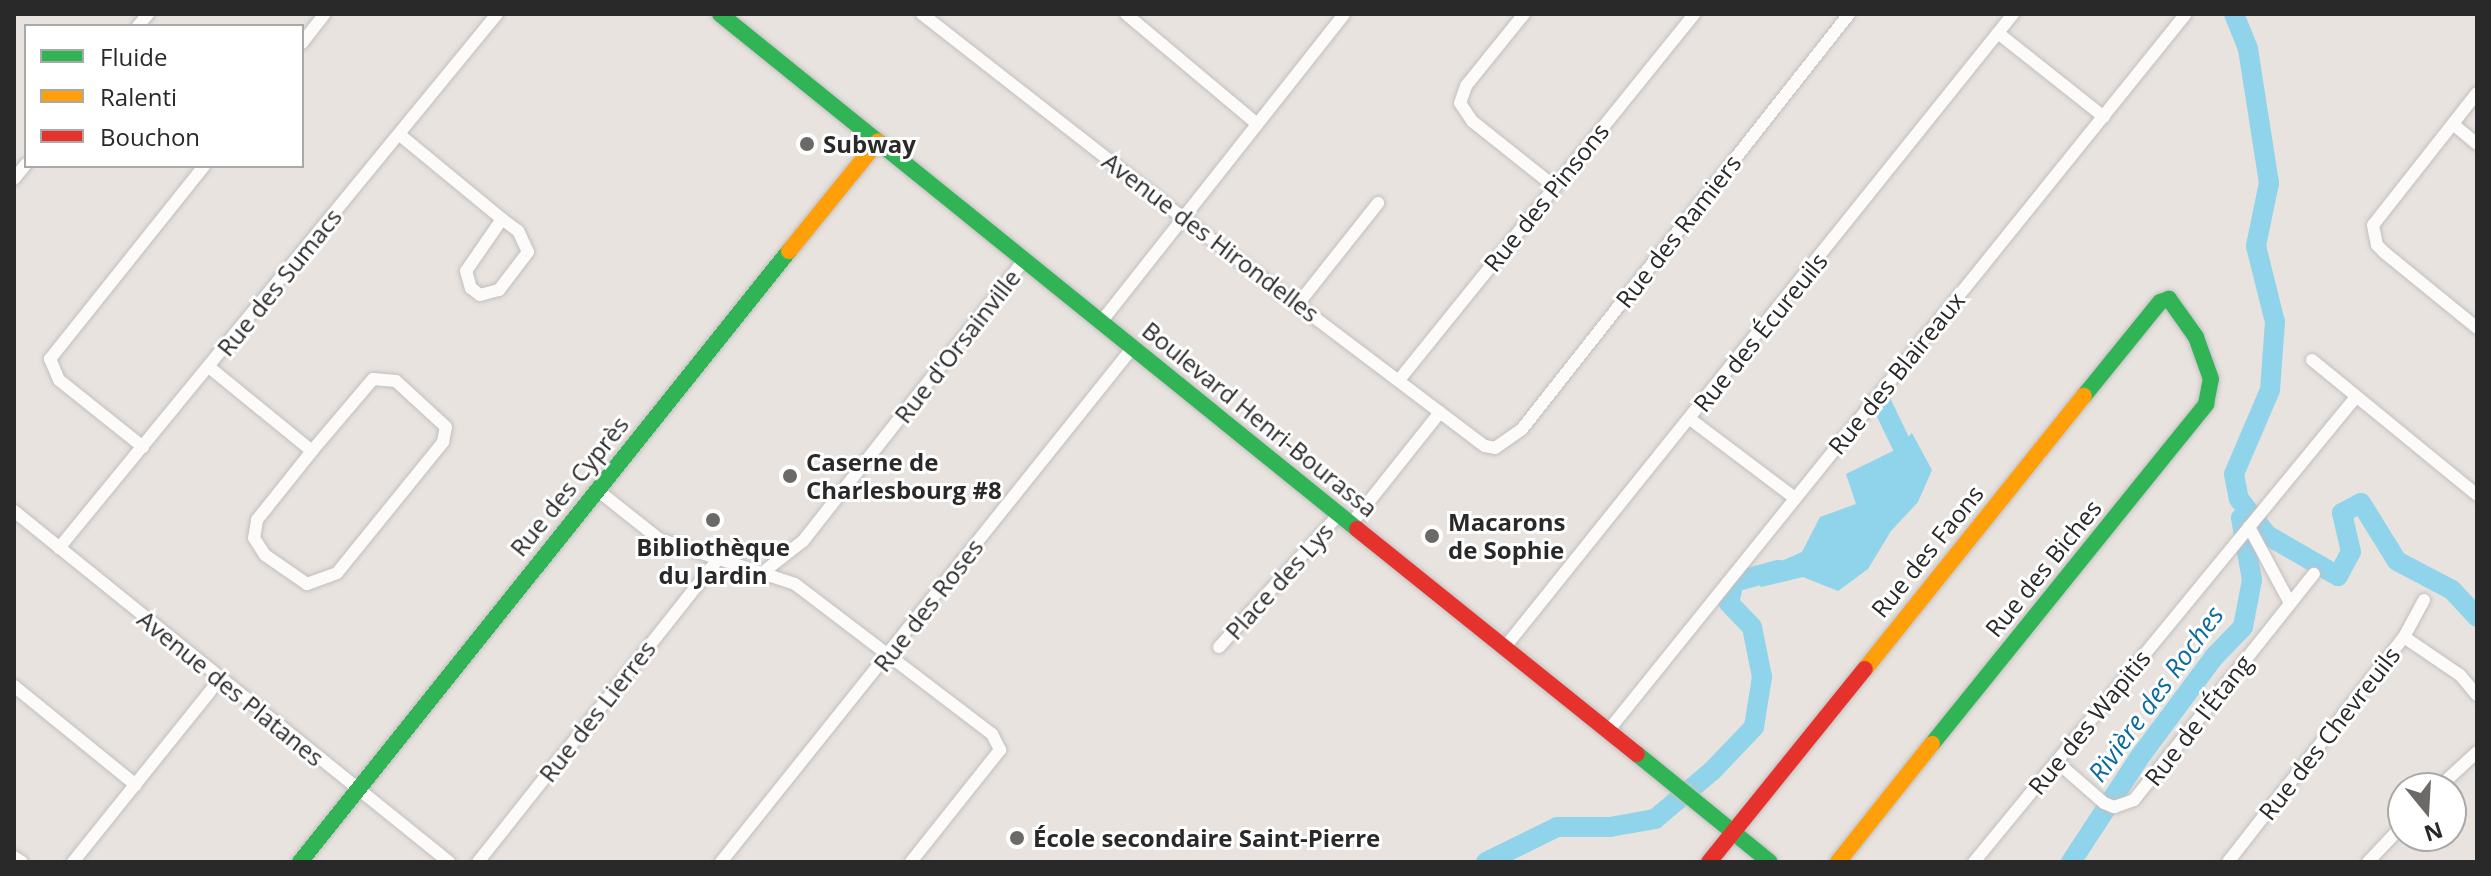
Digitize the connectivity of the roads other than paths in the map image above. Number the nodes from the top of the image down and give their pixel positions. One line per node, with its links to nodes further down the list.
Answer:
1 (325, 14): 13 (street)
2 (497, 14): 18 (street, Rue des Sumacs)
3 (720, 14): 19 (street, Boulevard Henri-Bourassa)
4 (1126, 14): 16 (street)
5 (1344, 14): 16 (street)
6 (1524, 14): 22 (street)
7 (1694, 14): 22 (street, Rue des Pinsons)
8 (1849, 14): 38 (street, Rue des Ramiers)
9 (2013, 14): 12 (street, Rue des Écureuils)
10 (2185, 15): 15 (street, Rue des Blaireaux)
11 (928, 16): 24 (street, Avenue des Hirondelles)
12 (1998, 33): 15 (street); 37 (street, Rue des Écureuils)
13 (304, 40)
14 (2477, 93): 17 (street)
15 (2104, 117): 43 (street, Rue des Blaireaux)
16 (1257, 124): 24 (street)
17 (2453, 124): 20 (street); 30 (street)
18 (400, 135): 25 (street); 33 (street, Rue des Sumacs)
19 (878, 141): 26 (street, Boulevard Henri-Bourassa); 41 (street, Rue des Cyprès)
20 (2477, 144)
21 (199, 168): 39 (street)
22 (1555, 187): 34 (street, Rue des Pinsons)
23 (1378, 203): 28 (street)
24 (1183, 218): 28 (street, Avenue des Hirondelles); 29 (street)
25 (502, 219): 25 (street)
26 (1024, 260): 29 (street, Boulevard Henri-Bourassa); 49 (street, Rue d'Orsainville)
27 (2160, 302): 66 (street, Rue des Faons); 78 (street, Rue des Biches)
28 (1298, 304): 34 (street, Avenue des Hirondelles)
29 (1101, 322): 31 (street, Boulevard Henri-Bourassa)
30 (2477, 328)
31 (1133, 347): 45 (street, Boulevard Henri-Bourassa); 56 (street, Rue des Roses)
32 (2312, 360): 35 (street)
33 (209, 367): 39 (street, Rue des Sumacs); 40 (street)
34 (1399, 380): 36 (street, Avenue des Hirondelles)
35 (2356, 397): 42 (street); 46 (street, Rue des Wapitis)
36 (1440, 412): 38 (street, Avenue des Hirondelles); 45 (street, Place des Lys)
37 (1690, 419): 43 (street); 55 (street, Rue des Écureuils)
38 (1504, 446)
39 (143, 447): 47 (street, Rue des Sumacs)
40 (312, 451): 40 (street)
41 (596, 489): 48 (street); 65 (street, Rue des Cyprès)
42 (2477, 495)
43 (1795, 498): 60 (street, Rue des Blaireaux)
44 (14, 511): 47 (street, Avenue des Platanes)
45 (1345, 519): 54 (street, Place des Lys); 55 (street, Boulevard Henri-Bourassa)
46 (2249, 527): 52 (street); 62 (street, Rue des Wapitis)
47 (59, 548): 57 (street, Avenue des Platanes)
48 (717, 560): 49 (street); 73 (street, Rue des Lierres)
49 (762, 573): 56 (street)
50 (2314, 574): 52 (street, Rue de l'Étang)
51 (2424, 600): 53 (street, Rue des Chevreuils)
52 (2290, 603): 62 (street, Rue de l'Étang)
53 (2404, 637): 59 (street); 80 (street, Rue des Chevreuils)
54 (1219, 647)
55 (1505, 647): 60 (street, Boulevard Henri-Bourassa)
56 (888, 657): 74 (street, Rue des Roses); 75 (street)
57 (220, 679): 64 (street); 65 (street, Avenue des Platanes)
58 (14, 686): 64 (street)
59 (2477, 695)
60 (1608, 731): 66 (street, Boulevard Henri-Bourassa)
61 (2477, 752): 63 (street)
62 (2057, 762): 79 (street, Rue des Wapitis)
63 (2455, 772)
64 (136, 785): 70 (street)
65 (357, 790): 71 (street, Rue des Cyprès); 72 (street, Avenue des Platanes)
66 (1732, 831): 76 (street, Rue des Faons); 77 (street, Boulevard Henri-Bourassa)
67 (2387, 842): 81 (street)
68 (14, 857): 69 (street)
69 (22, 862)
70 (73, 862)
71 (300, 862)
72 (449, 862)
73 (478, 862)
74 (721, 862)
75 (911, 862)
76 (1709, 862)
77 (1770, 862)
78 (1838, 862)
79 (1974, 862)
80 (2228, 862)
81 (2368, 862)

